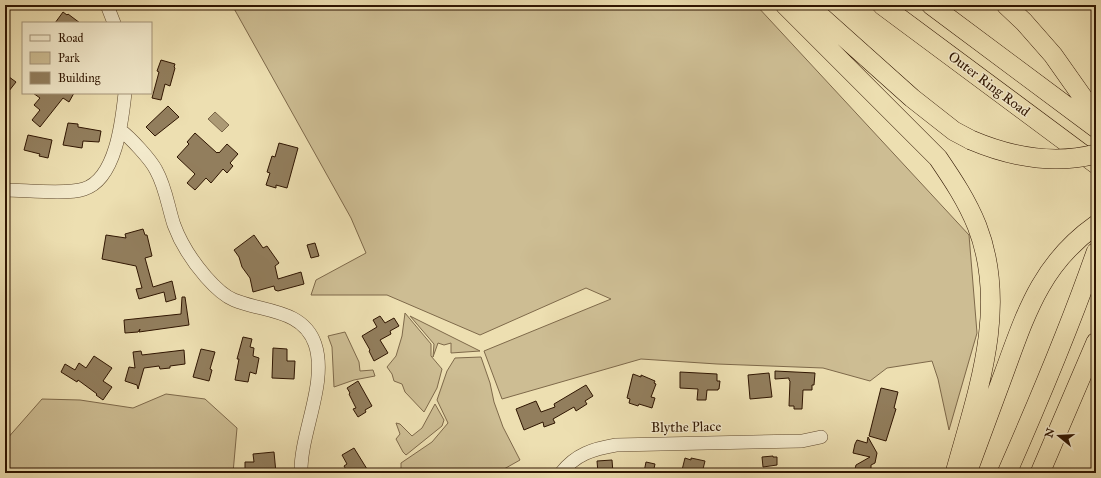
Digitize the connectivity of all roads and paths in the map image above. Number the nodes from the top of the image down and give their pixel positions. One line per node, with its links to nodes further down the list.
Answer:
1 (107, 5): 7 (street)
2 (785, 5): 21 (highway)
3 (808, 5): 12 (highway, bridge)
4 (882, 5): 13 (highway, Outer Ring Road)
5 (931, 5): 10 (highway, Outer Ring Road)
6 (1006, 5): 9 (highway)
7 (114, 22)
8 (125, 94): 11 (street)
9 (1096, 116)
10 (1096, 128)
11 (120, 130): 14 (street); 19 (street)
12 (1096, 154)
13 (1096, 164)
14 (5, 190)
15 (1096, 225): 22 (highway)
16 (1096, 252): 23 (highway)
17 (1096, 342): 24 (highway)
18 (820, 437): 20 (street, Blythe Place)
19 (301, 473)
20 (561, 473)
21 (955, 473)
22 (967, 473)
23 (1007, 473)
24 (1040, 473)

